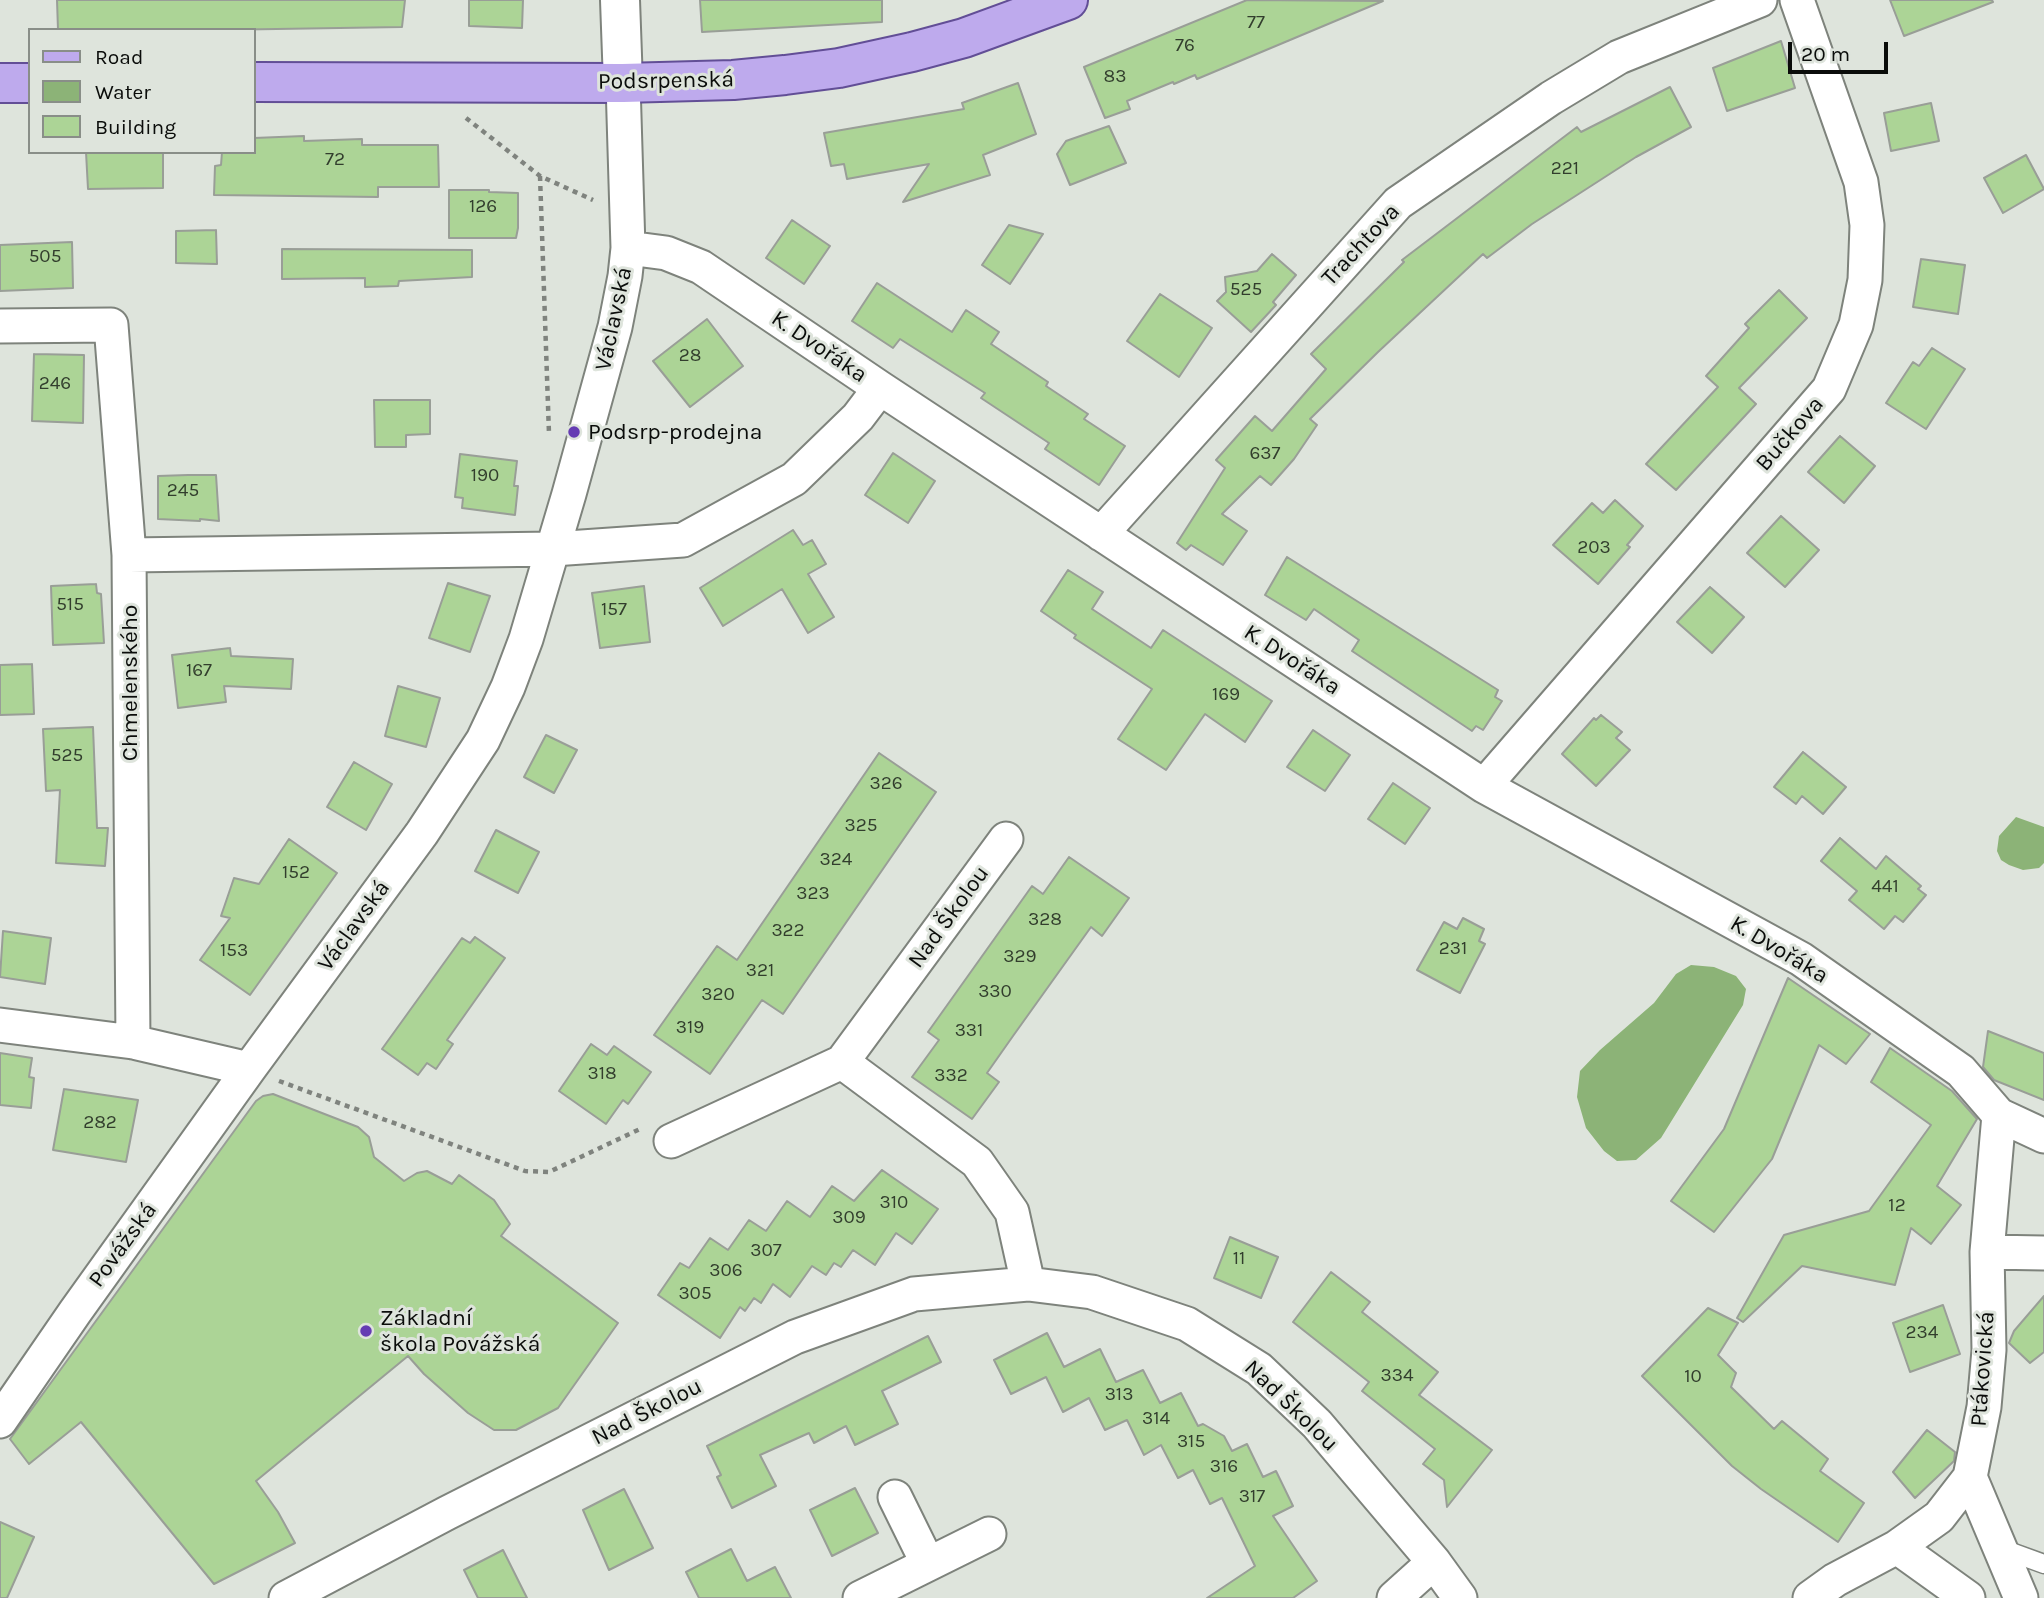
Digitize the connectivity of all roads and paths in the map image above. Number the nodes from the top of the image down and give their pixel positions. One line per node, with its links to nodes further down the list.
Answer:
1 (620, 0): 9 (street)
2 (1068, 0): 9 (main road, Podsrpenská)
3 (1760, 0): 16 (street, Trachtova)
4 (1797, 0): 19 (street, Bučkova)
5 (455, 81): 6 (main road, Podsrpenská); 9 (main road, Podsrpenská); 10 (path)
6 (256, 82)
7 (0, 83): 8 (main road)
8 (28, 83)
9 (624, 83): 11 (street, Václavská)
10 (540, 176): 11 (path); 15 (path)
11 (628, 207): 12 (street, Václavská)
12 (628, 247): 14 (street, K. Dvořáka); 17 (street, Václavská)
13 (0, 326): 18 (street, Chmelenského)
14 (880, 388): 16 (street, K. Dvořáka); 17 (street)
15 (549, 439)
16 (1101, 534): 19 (street, K. Dvořáka)
17 (553, 549): 18 (street); 24 (street, Václavská)
18 (129, 555): 22 (street, Chmelenského)
19 (1484, 786): 25 (street, K. Dvořáka)
20 (1006, 839): 23 (street, Nad Školou)
21 (0, 1025): 22 (street)
22 (133, 1042): 24 (street)
23 (842, 1062): 27 (street, Nad Školou); 30 (street)
24 (249, 1069): 27 (path); 31 (street, Povážská)
25 (1999, 1115): 26 (street); 28 (street, Ptákovická)
26 (2044, 1136)
27 (671, 1141)
28 (1987, 1252): 29 (street); 32 (street, Ptákovická)
29 (2044, 1253)
30 (1028, 1284): 37 (street, Nad Školou); 40 (street, Nad Školou)
31 (0, 1421)
32 (1970, 1477): 35 (street, Ptákovická); 36 (street)
33 (895, 1497): 38 (street)
34 (989, 1534): 38 (street)
35 (1897, 1547): 44 (street, Ptákovická); 45 (street)
36 (2000, 1548): 39 (lane); 46 (street)
37 (1434, 1562): 42 (street); 43 (street, Nad Školou)
38 (929, 1564): 41 (street)
39 (2044, 1564)
40 (286, 1598)
41 (860, 1598)
42 (1394, 1598)
43 (1460, 1598)
44 (1810, 1598)
45 (1968, 1598)
46 (2021, 1598)

